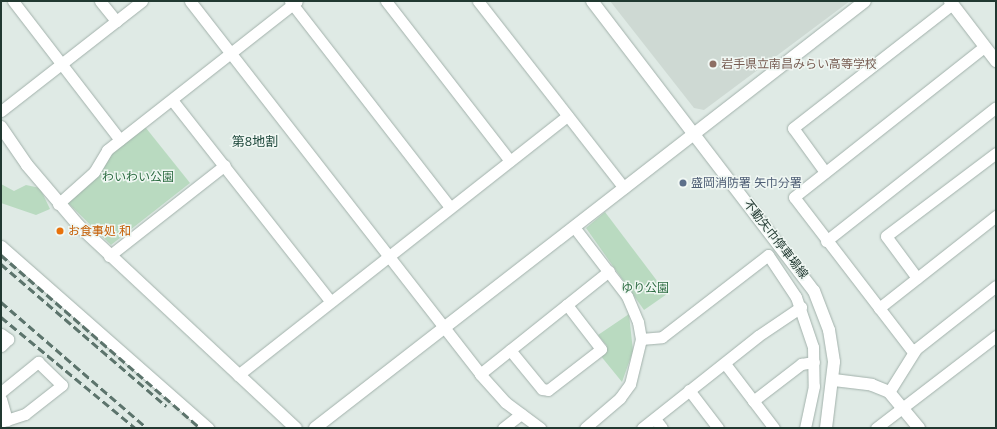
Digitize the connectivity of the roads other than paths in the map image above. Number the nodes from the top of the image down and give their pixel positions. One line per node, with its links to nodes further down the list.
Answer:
1 (13, 1): 15 (street)
2 (100, 1): 11 (street)
3 (142, 1): 11 (street)
4 (190, 1): 13 (street)
5 (386, 1): 24 (street)
6 (478, 1): 19 (street)
7 (592, 1): 21 (street, 不動矢巾停車場線)
8 (865, 1): 21 (street)
9 (293, 2): 13 (street); 29 (street)
10 (951, 2): 12 (street); 26 (street)
11 (116, 21): 15 (street)
12 (985, 46): 14 (street); 26 (street)
13 (230, 53): 16 (street); 34 (street)
14 (996, 61)
15 (62, 63): 18 (street); 22 (street)
16 (172, 100): 22 (street); 25 (street)
17 (996, 107): 32 (street)
18 (1, 111)
19 (567, 116): 24 (street); 27 (street)
20 (1, 127): 28 (street)
21 (695, 133): 27 (street); 54 (street, 不動矢巾停車場線)
22 (120, 140): 28 (street)
23 (996, 153): 37 (street)
24 (510, 161): 29 (street)
25 (225, 165): 35 (street); 39 (street)
26 (825, 172): 32 (street)
27 (624, 188): 31 (street)
28 (58, 204): 35 (street)
29 (450, 207): 34 (street)
30 (996, 216): 37 (street)
31 (574, 227): 36 (street); 43 (street)
32 (826, 241): 42 (street)
33 (1, 246): 64 (street)
34 (388, 255): 39 (street); 43 (street)
35 (109, 256): 53 (street)
36 (609, 271): 40 (street); 46 (street)
37 (917, 278): 42 (street)
38 (996, 286): 49 (street)
39 (330, 301): 53 (street)
40 (567, 305): 48 (street); 48 (street)
41 (801, 308): 46 (street); 50 (street); 51 (street)
42 (879, 308): 49 (street)
43 (444, 329): 52 (street); 66 (street)
44 (1, 334): 47 (street)
45 (996, 336): 60 (street)
46 (640, 339): 69 (street)
47 (1, 346)
48 (510, 350): 52 (street)
49 (913, 352): 57 (street)
50 (814, 362): 59 (street); 74 (street)
51 (726, 365): 55 (street); 59 (street)
52 (480, 374): 61 (street)
53 (238, 375): 65 (street)
54 (834, 380): 57 (street); 75 (street, 不動矢巾停車場線)
55 (689, 390): 62 (street); 72 (street)
56 (1, 392): 63 (street)
57 (889, 392): 60 (street)
58 (1, 399): 63 (street)
59 (753, 401): 73 (street)
60 (904, 407): 76 (street); 77 (street)
61 (521, 414): 67 (street); 68 (street)
62 (655, 419): 70 (street); 71 (street)
63 (4, 421)
64 (208, 428)
65 (296, 428)
66 (315, 428)
67 (503, 428)
68 (540, 428)
69 (585, 428)
70 (642, 428)
71 (662, 428)
72 (718, 428)
73 (774, 428)
74 (805, 428)
75 (826, 428)
76 (876, 428)
77 (919, 428)

